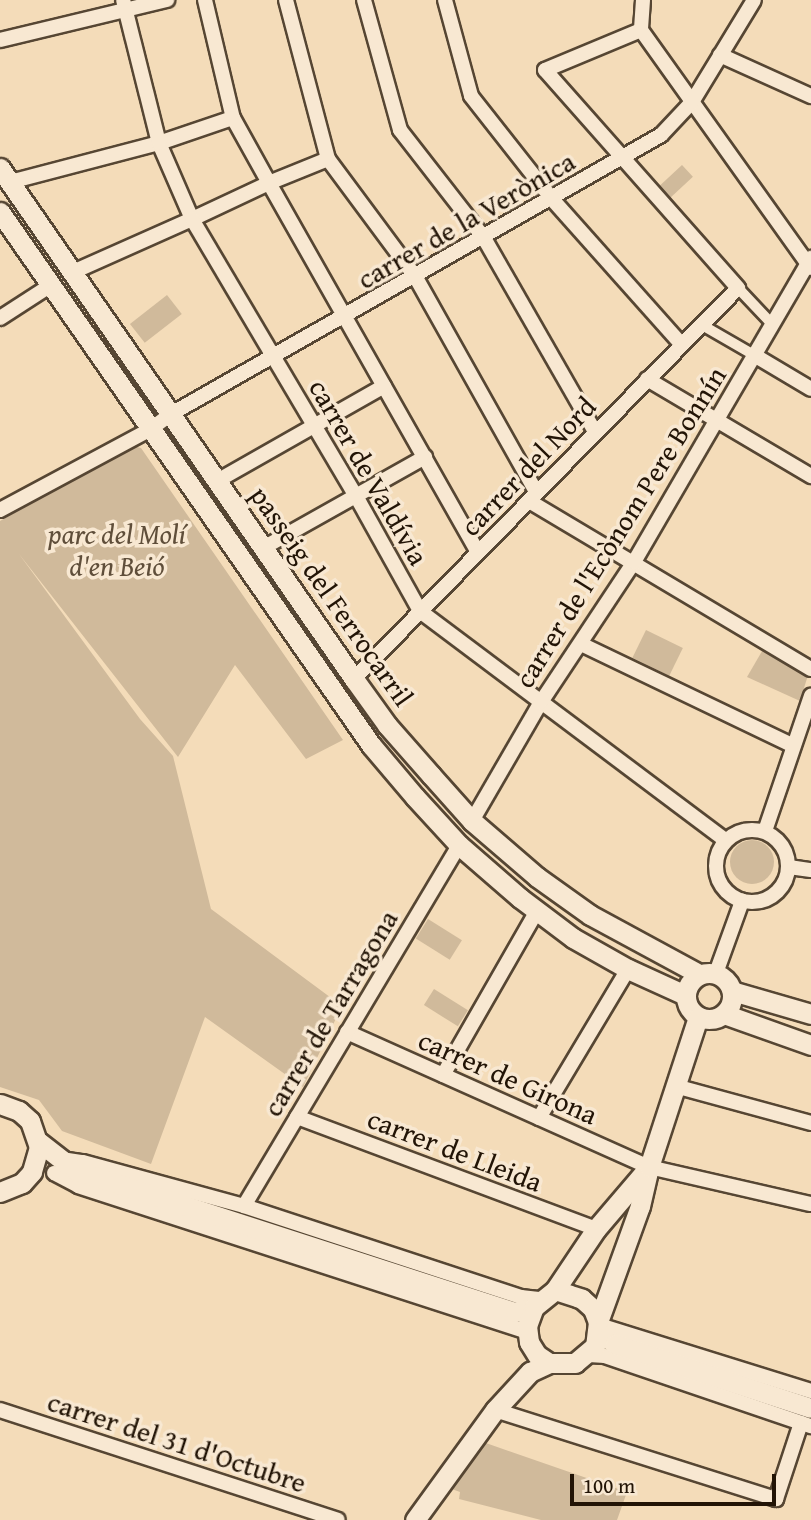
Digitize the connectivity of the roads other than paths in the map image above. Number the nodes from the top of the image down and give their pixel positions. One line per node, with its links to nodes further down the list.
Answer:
1 (167, 0): 8 (street)
2 (205, 0): 14 (street)
3 (286, 0): 17 (street)
4 (364, 0): 23 (street)
5 (445, 0): 20 (street)
6 (643, 0): 9 (street)
7 (754, 0): 11 (street, carrer de la Verònica)
8 (124, 5): 10 (street); 15 (street, carrer de Valdívia)
9 (641, 30): 13 (street); 16 (street)
10 (0, 40)
11 (720, 55): 12 (street); 13 (street, carrer de la Verònica)
12 (811, 96)
13 (692, 102): 16 (street, carrer de la Verònica); 24 (street)
14 (233, 118): 15 (street); 19 (street)
15 (159, 143): 18 (street); 22 (street, carrer de Valdívia)
16 (624, 158): 20 (street, carrer de la Verònica); 28 (street)
17 (328, 159): 19 (street); 26 (street)
18 (5, 175): 25 (main road, passeig del Ferrocarril)
19 (269, 183): 22 (street); 29 (street)
20 (552, 199): 23 (street, carrer de la Verònica); 33 (street)
21 (0, 212): 27 (main road, passeig del Ferrocarril)
22 (192, 219): 25 (street); 35 (street, carrer de Valdívia)
23 (484, 238): 26 (street, carrer de la Verònica); 43 (street)
24 (810, 264): 31 (street, carrer de l'Ecònom Pere Bonnín)
25 (73, 272): 39 (main road, passeig del Ferrocarril)
26 (415, 276): 29 (street, carrer de la Verònica); 48 (street)
27 (51, 285): 30 (street); 42 (main road, passeig del Ferrocarril)
28 (738, 288): 31 (street); 32 (street, carrer del Nord)
29 (344, 317): 35 (street, carrer de la Verònica); 37 (street)
30 (0, 318)
31 (772, 324): 34 (street, carrer de l'Ecònom Pere Bonnín)
32 (702, 326): 33 (street, carrer del Nord); 34 (street)
33 (682, 345): 36 (street, carrer del Nord)
34 (754, 355): 38 (street); 40 (street, carrer de l'Ecònom Pere Bonnín)
35 (275, 357): 39 (street, carrer de la Verònica); 41 (street, carrer de Valdívia)
36 (647, 379): 40 (street); 43 (street, carrer del Nord)
37 (384, 386): 41 (street); 44 (street)
38 (811, 389)
39 (171, 414): 42 (street, carrer de la Verònica); 46 (main road, passeig del Ferrocarril)
40 (717, 420): 45 (street); 52 (street, carrer de l'Ecònom Pere Bonnín)
41 (315, 426): 46 (street); 47 (street, carrer de Valdívia)
42 (151, 429): 49 (street, carrer de la Verònica); 63 (main road, passeig del Ferrocarril)
43 (595, 432): 48 (street, carrer del Nord)
44 (425, 457): 47 (street); 51 (street)
45 (811, 476)
46 (217, 481): 50 (main road, passeig del Ferrocarril)
47 (356, 496): 50 (street); 53 (street, carrer de Valdívia)
48 (533, 496): 51 (street, carrer del Nord); 52 (street)
49 (0, 510)
50 (263, 548): 56 (main road, passeig del Ferrocarril)
51 (478, 552): 53 (street, carrer del Nord)
52 (634, 562): 54 (street, carrer de l'Ecònom Pere Bonnín); 55 (street)
53 (421, 611): 56 (street, carrer del Nord); 58 (street)
54 (581, 645): 58 (street, carrer de l'Ecònom Pere Bonnín); 59 (street)
55 (811, 669)
56 (355, 679): 60 (main road, passeig del Ferrocarril)
57 (811, 696): 59 (street)
58 (541, 702): 60 (street, carrer de l'Ecònom Pere Bonnín); 62 (street)
59 (792, 745): 61 (street)
60 (472, 821): 69 (main road, passeig del Ferrocarril)
61 (765, 831): 62 (street); 64 (street)
62 (725, 840): 66 (street)
63 (459, 845): 67 (main road, passeig del Ferrocarril); 75 (street, carrer de Tarragona)
64 (789, 867): 65 (street); 66 (street)
65 (811, 870)
66 (742, 901): 69 (street)
67 (537, 911): 68 (main road, passeig del Ferrocarril); 77 (street)
68 (628, 969): 71 (main road, passeig del Ferrocarril); 81 (street)
69 (707, 974): 70 (main road); 71 (main road)
70 (732, 991): 72 (main road); 73 (main road)
71 (685, 995): 74 (main road)
72 (724, 1014): 74 (main road); 76 (main road)
73 (811, 1014)
74 (698, 1017): 78 (main road)
75 (347, 1032): 77 (street, carrer de Girona); 80 (street, carrer de Tarragona)
76 (811, 1045)
77 (443, 1075): 81 (street, carrer de Girona)
78 (675, 1086): 82 (street); 85 (main road)
79 (0, 1104): 83 (main road)
80 (297, 1117): 90 (street, carrer de Tarragona); 92 (street, carrer de Lleida)
81 (539, 1118): 85 (street, carrer de Girona)
82 (811, 1123)
83 (39, 1142): 84 (main road); 86 (main road)
84 (63, 1167): 86 (main road); 90 (street); 93 (main road)
85 (649, 1167): 88 (main road); 89 (street, carrer de Girona); 91 (main road)
86 (32, 1172): 87 (main road)
87 (0, 1192)
88 (622, 1196): 91 (main road); 92 (main road)
89 (811, 1204)
90 (244, 1206): 93 (street)
91 (640, 1206): 94 (main road)
92 (596, 1229): 93 (main road)
93 (533, 1316): 94 (main road); 95 (main road); 96 (main road)
94 (599, 1337): 95 (main road); 97 (street); 100 (main road); 100 (street)
95 (549, 1363): 96 (main road)
96 (530, 1372): 99 (main road)
97 (811, 1391)
98 (0, 1409): 101 (street, carrer del 31 d'Octubre)
99 (495, 1410): 100 (street); 102 (main road)
100 (808, 1419)
101 (338, 1520)
102 (415, 1520)

